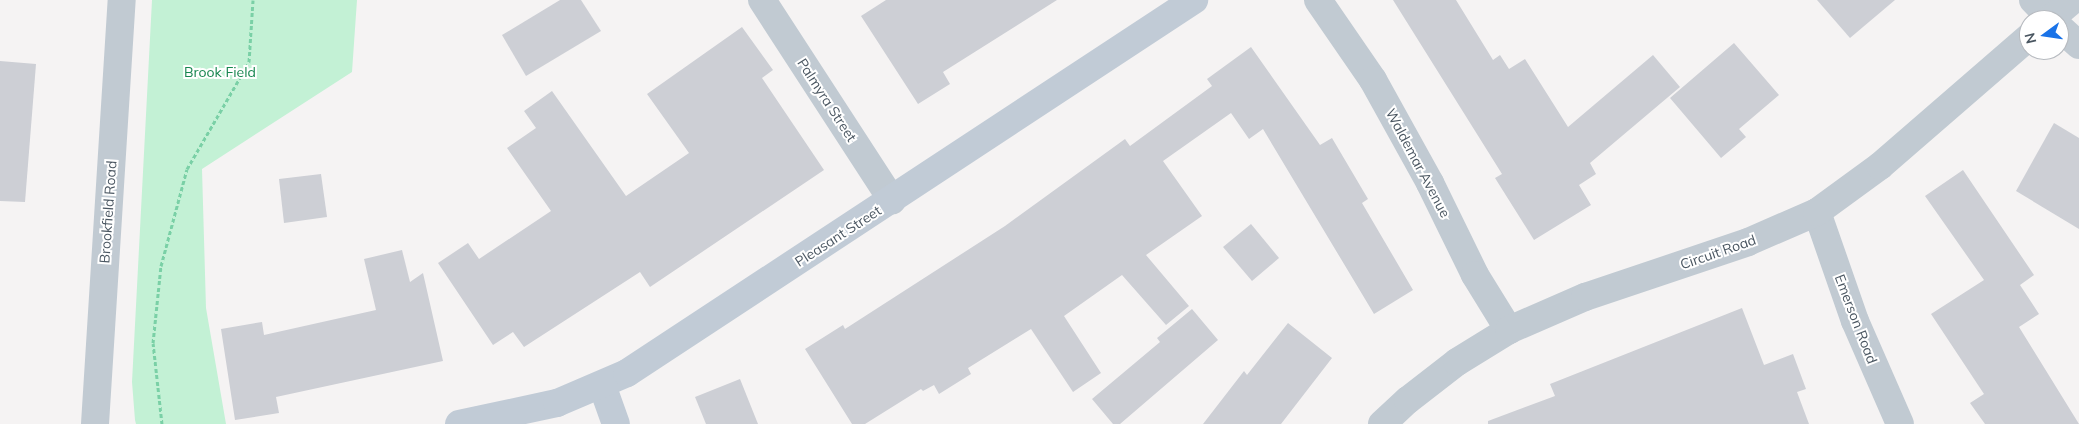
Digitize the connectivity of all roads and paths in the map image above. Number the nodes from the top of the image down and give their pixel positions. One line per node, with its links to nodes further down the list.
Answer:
1 (122, 0): 15 (street, Brookfield Road)
2 (253, 0): 16 (path)
3 (762, 0): 11 (street, Palmyra Street)
4 (1194, 0): 11 (main road, Pleasant Street)
5 (1318, 0): 13 (street, Waldemar Avenue)
6 (2073, 0): 7 (street)
7 (2059, 10)
8 (2069, 36): 9 (street)
9 (2079, 45)
10 (2019, 46): 12 (street, Circuit Road)
11 (892, 200): 14 (main road, Pleasant Street)
12 (1817, 212): 13 (street, Circuit Road); 20 (street, Emerson Road)
13 (1509, 330): 19 (street, Circuit Road)
14 (602, 385): 17 (main road, Pleasant Street); 18 (main road)
15 (94, 424)
16 (162, 424)
17 (460, 424)
18 (616, 424)
19 (1382, 424)
20 (1900, 424)

